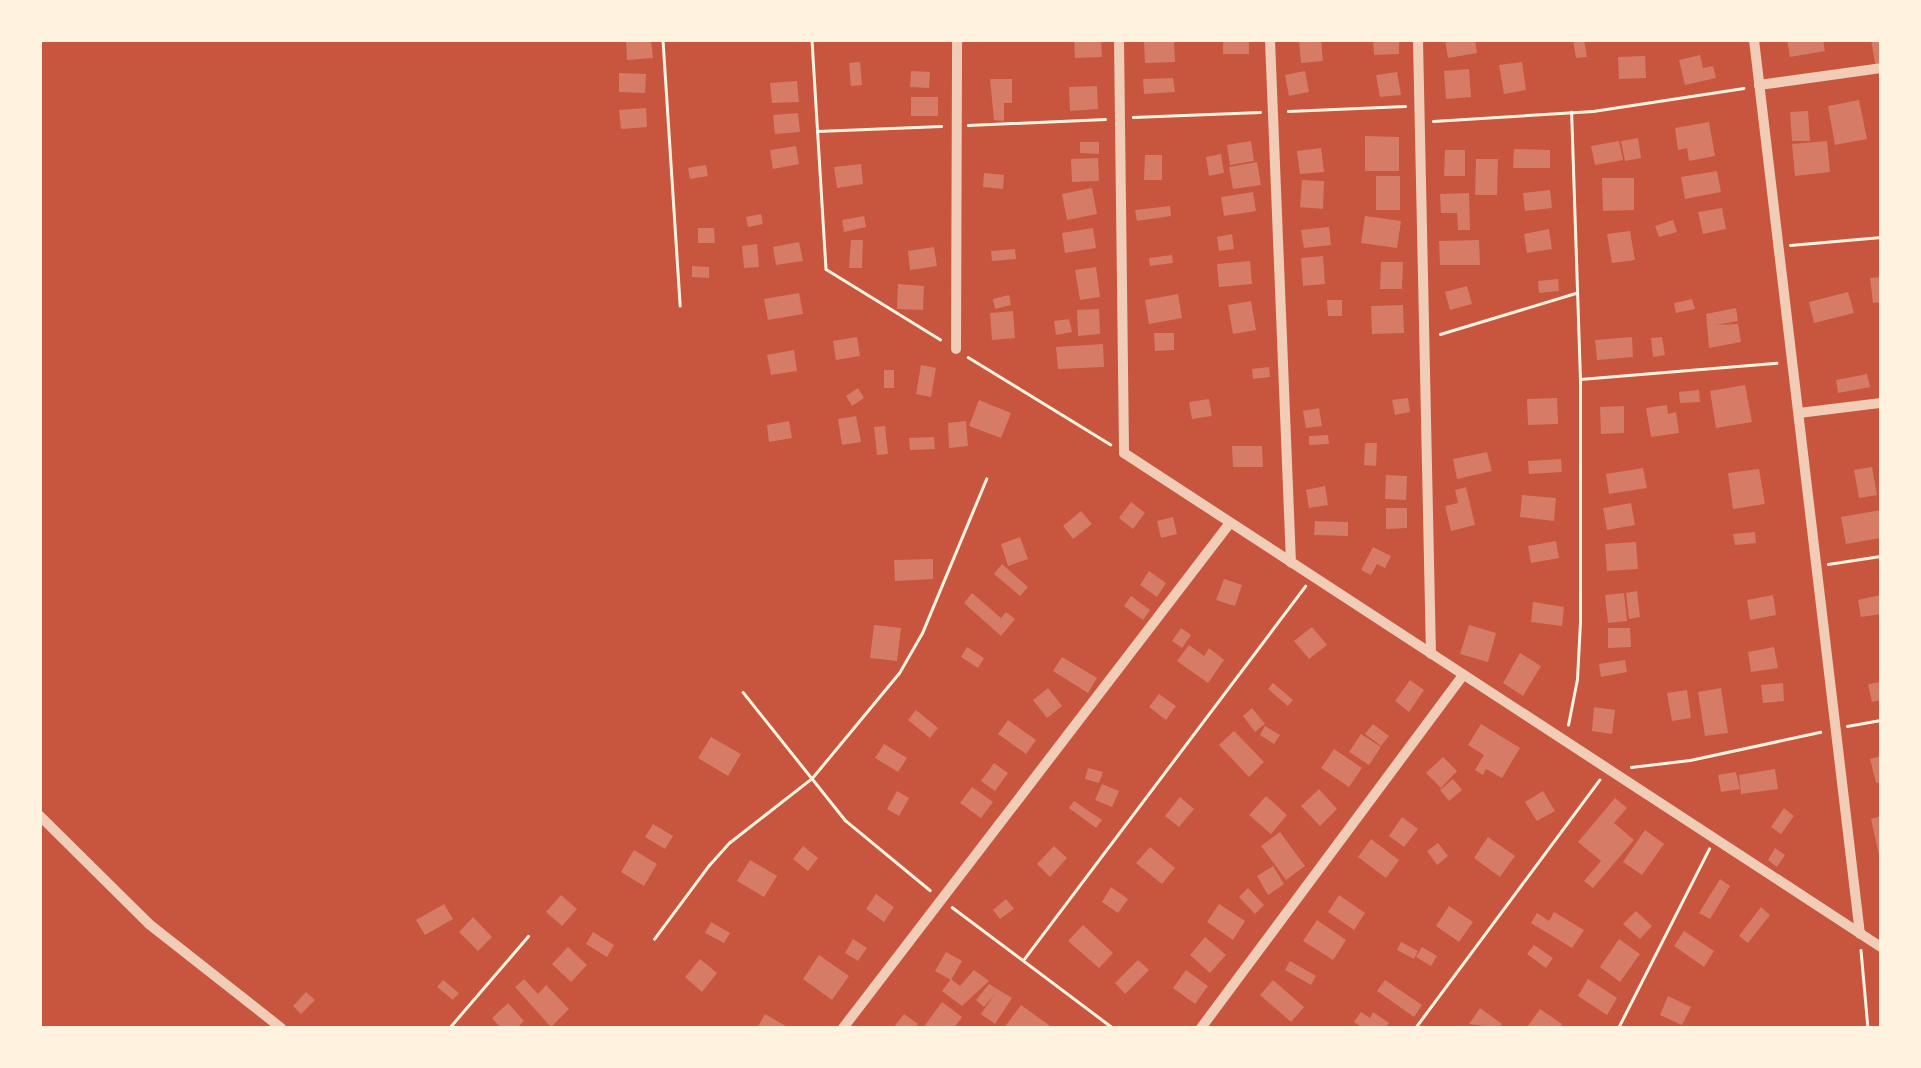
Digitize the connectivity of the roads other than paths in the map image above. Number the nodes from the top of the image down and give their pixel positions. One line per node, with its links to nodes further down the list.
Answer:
1 (956, 40): 8 (street)
2 (1119, 40): 11 (street)
3 (1270, 40): 12 (street)
4 (1418, 40): 13 (street)
5 (1754, 40): 7 (street)
6 (1881, 68): 7 (street)
7 (1759, 85): 10 (street)
8 (956, 349)
9 (1881, 404): 10 (street)
10 (1799, 413): 16 (street)
11 (1230, 523): 12 (street); 19 (street)
12 (1291, 563): 13 (street)
13 (1431, 654): 14 (street)
14 (1463, 676): 16 (street); 20 (street)
15 (40, 816): 18 (street)
16 (1860, 934): 17 (street)
17 (1881, 947)
18 (281, 1028)
19 (844, 1028)
20 (1202, 1028)

